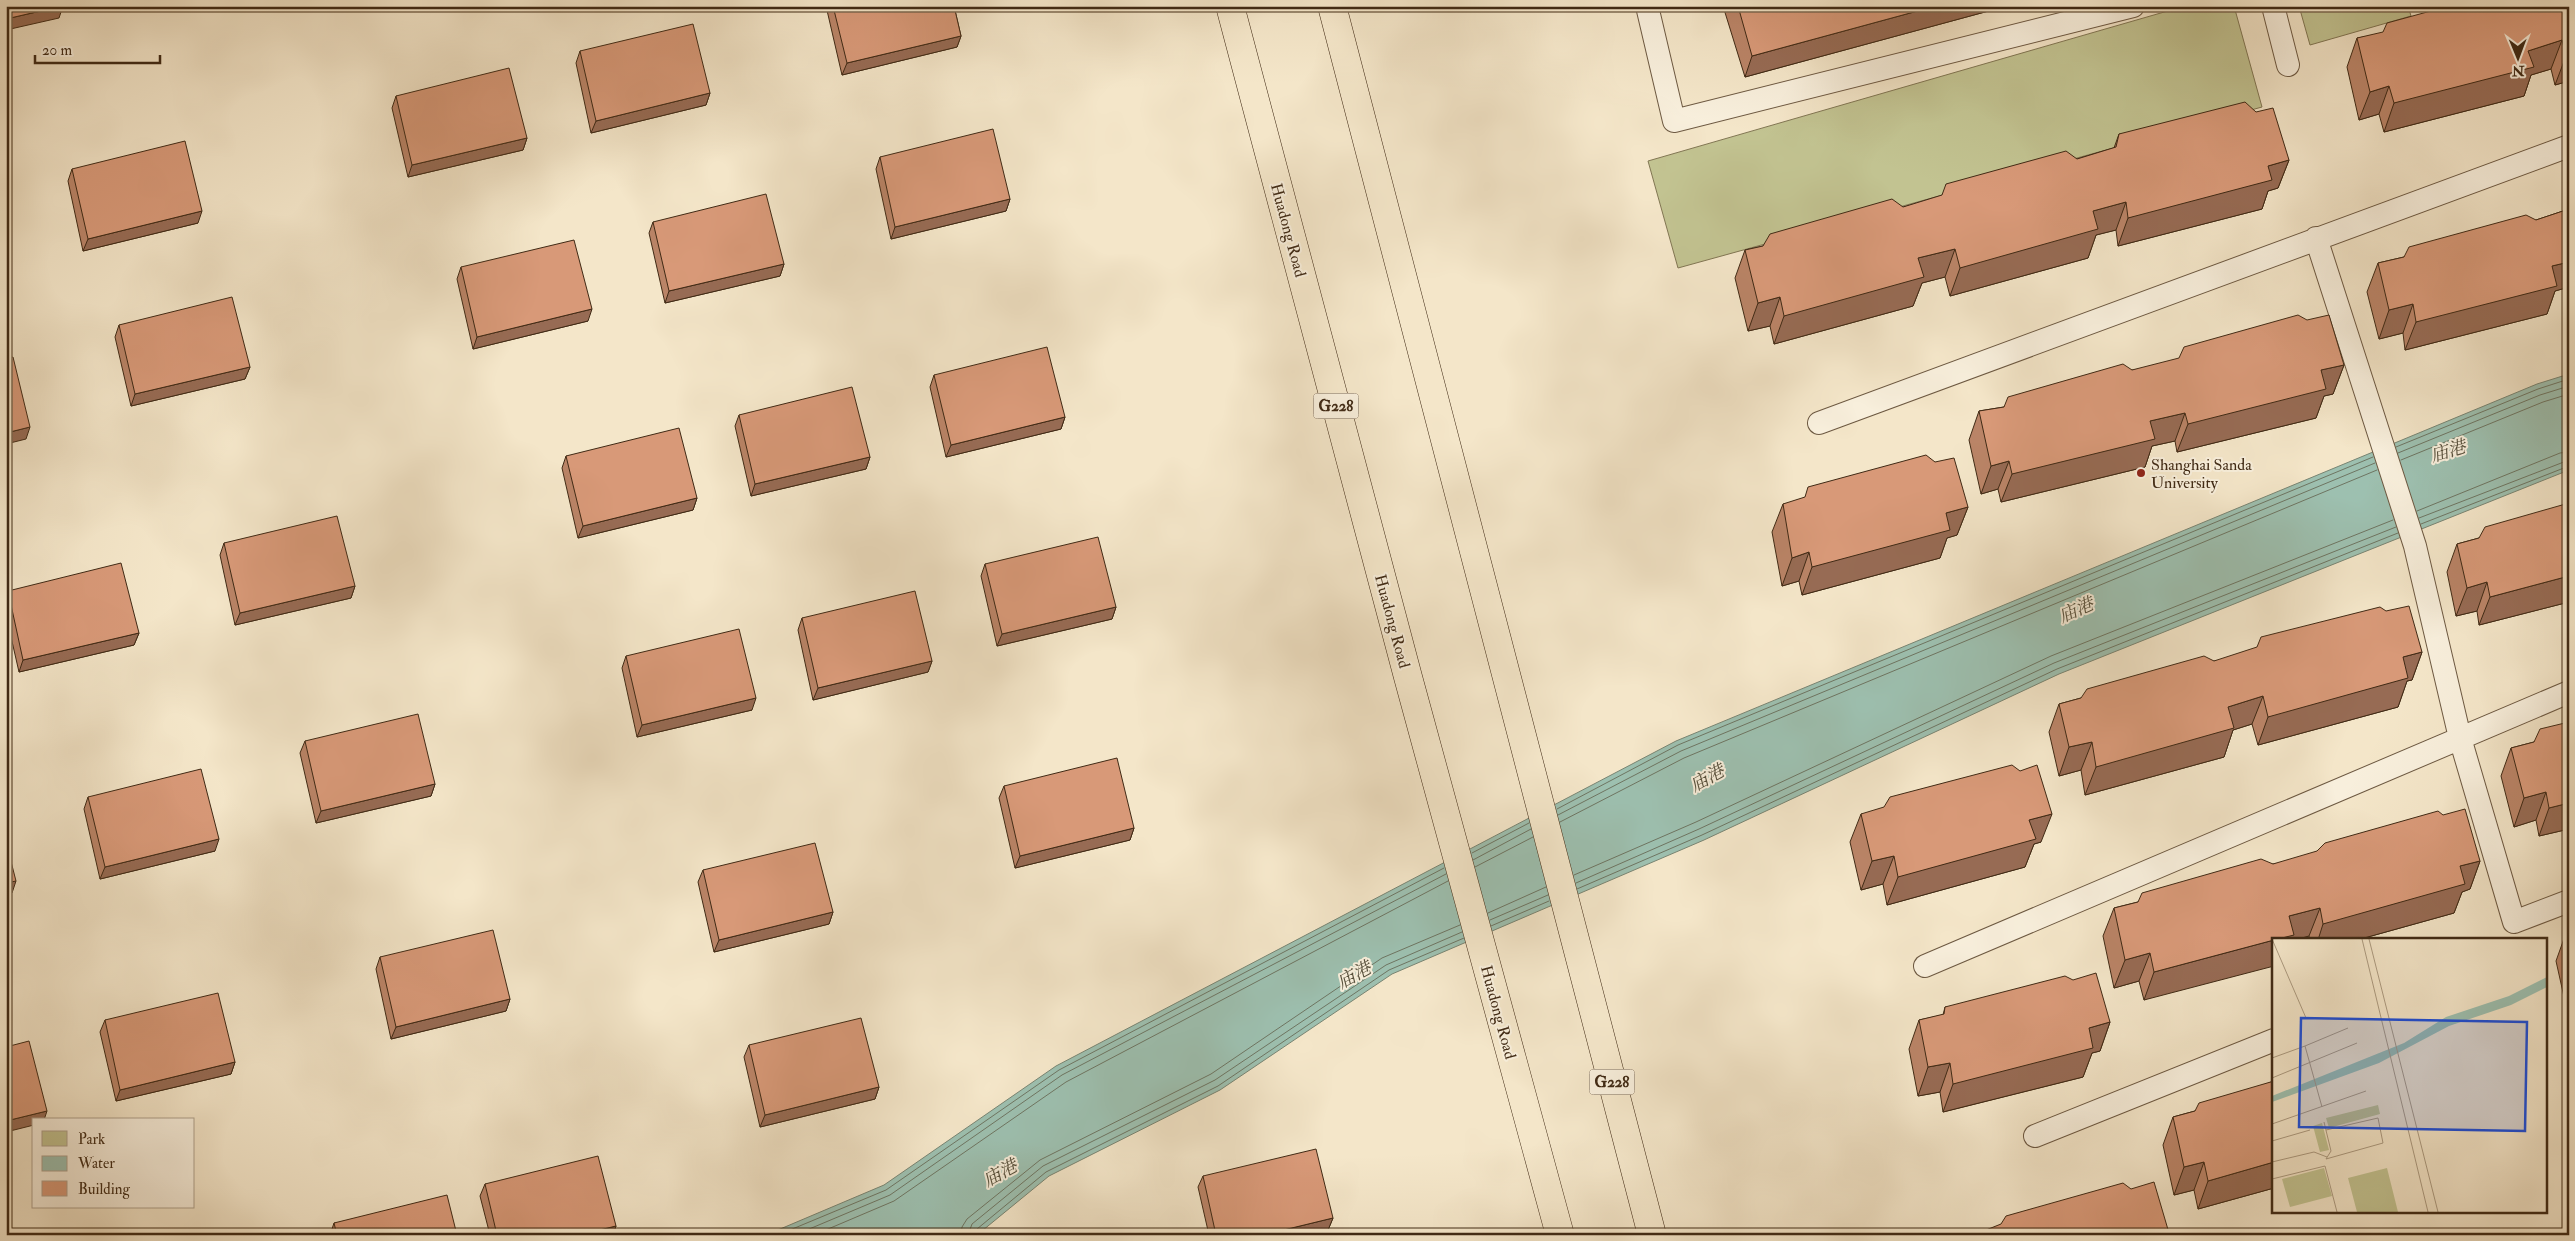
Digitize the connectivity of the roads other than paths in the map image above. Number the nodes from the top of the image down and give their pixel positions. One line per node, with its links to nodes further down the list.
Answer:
1 (1230, 6): 17 (highway, Huadong Road / G228)
2 (1332, 6): 18 (highway, G228)
3 (1647, 6): 4 (lane)
4 (2133, 6)
5 (2273, 6): 6 (lane)
6 (2288, 65)
7 (2569, 146): 8 (lane)
8 (2316, 238): 9 (lane); 11 (lane)
9 (1819, 423)
10 (2569, 692): 11 (lane)
11 (2460, 738): 13 (lane); 14 (lane)
12 (2569, 901): 13 (lane)
13 (2517, 931)
14 (1925, 966)
15 (2272, 1041): 16 (lane)
16 (2035, 1136)
17 (1560, 1235)
18 (1652, 1235)

